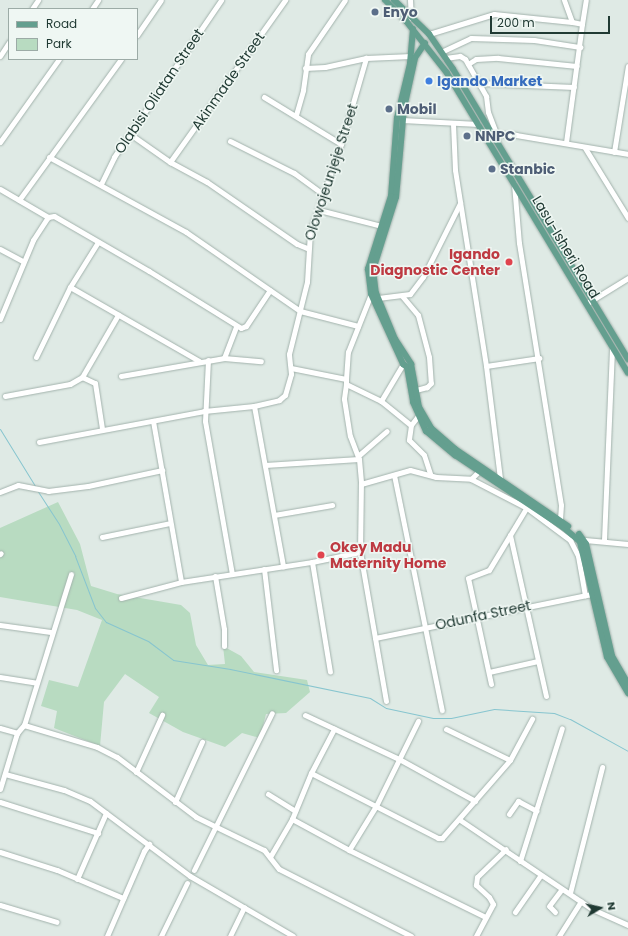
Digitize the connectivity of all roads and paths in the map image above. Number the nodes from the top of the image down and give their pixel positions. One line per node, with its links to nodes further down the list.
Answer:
1 (161, 0): 14 (street)
2 (221, 0): 37 (street, Olabisi Oliatan Street)
3 (285, 0): 47 (street, Akinmade Street)
4 (345, 0): 29 (street)
5 (385, 0): 13 (main road, Lasu-Isheri Road)
6 (394, 0): 10 (main road, Lasu-Isheri Road)
7 (410, 0): 10 (street)
8 (564, 0): 11 (street)
9 (586, 0): 12 (street)
10 (411, 18): 15 (main road, Lasu-Isheri Road)
11 (572, 22): 12 (street); 15 (street)
12 (582, 24): 18 (street)
13 (413, 29): 16 (main road, Lasu-Isheri Road); 21 (main road)
14 (138, 34)
15 (429, 34): 19 (main road, Lasu-Isheri Road)
16 (425, 43): 34 (main road); 36 (main road, Lasu-Isheri Road)
17 (8, 44): 20 (street)
18 (580, 47): 19 (street); 27 (street)
19 (441, 52): 23 (main road, Lasu-Isheri Road)
20 (0, 56)
21 (411, 56): 22 (street); 57 (main road)
22 (366, 58): 29 (street); 42 (street, Olowojeunjeje Street)
23 (445, 58): 26 (street); 38 (main road, Lasu-Isheri Road)
24 (58, 60): 40 (street)
25 (120, 60): 46 (street)
26 (468, 64): 27 (street); 30 (street)
27 (577, 66): 31 (street)
28 (628, 66): 44 (street)
29 (305, 68): 33 (street)
30 (479, 83): 31 (street); 38 (street)
31 (574, 87): 41 (street)
32 (264, 97): 33 (street)
33 (296, 115): 42 (street)
34 (402, 120): 35 (street); 67 (main road)
35 (453, 124): 36 (street); 53 (street)
36 (478, 124): 49 (main road, Lasu-Isheri Road)
37 (130, 134): 47 (street); 48 (street, Olabisi Oliatan Street)
38 (494, 134): 41 (street); 68 (main road, Lasu-Isheri Road)
39 (230, 141): 51 (street)
40 (0, 142)
41 (566, 143): 43 (street)
42 (341, 144): 51 (street, Olowojeunjeje Street)
43 (585, 148): 44 (street); 56 (street)
44 (614, 152): 45 (street)
45 (628, 154)
46 (49, 157): 48 (street); 52 (street)
47 (170, 162): 59 (street)
48 (101, 184): 64 (street)
49 (514, 184): 68 (main road, Lasu-Isheri Road); 77 (street)
50 (0, 190): 52 (street)
51 (323, 194): 54 (street, Olowojeunjeje Street)
52 (19, 200): 55 (street)
53 (460, 203): 66 (street); 83 (street)
54 (319, 210): 57 (street); 59 (street, Olowojeunjeje Street)
55 (48, 217): 58 (street); 61 (street)
56 (628, 218)
57 (382, 226): 65 (main road)
58 (98, 242): 63 (street); 72 (street)
59 (307, 248): 69 (street, Olowojeunjeje Street)
60 (0, 249): 61 (street)
61 (23, 261): 71 (street)
62 (628, 278): 68 (street)
63 (70, 287): 70 (street); 75 (street)
64 (270, 290): 69 (street); 72 (street)
65 (371, 294): 73 (street); 82 (main road)
66 (402, 296): 67 (street); 89 (street)
67 (378, 298): 89 (main road)
68 (589, 302): 74 (main road, Lasu-Isheri Road); 78 (main road, Lasu-Isheri Road)
69 (300, 311): 73 (street); 84 (street, Olowojeunjeje Street)
70 (118, 315): 80 (street); 87 (street)
71 (0, 319)
72 (236, 326): 76 (street)
73 (358, 326): 88 (street)
74 (612, 347): 85 (main road, Lasu-Isheri Road); 119 (street)
75 (36, 357)
76 (224, 358): 79 (street); 81 (street)
77 (539, 358): 83 (street); 114 (street)
78 (628, 359)
79 (208, 360): 80 (street); 93 (street)
80 (199, 361): 86 (street)
81 (261, 361)
82 (403, 364): 91 (street); 94 (main road)
83 (486, 366): 107 (street)
84 (291, 368): 88 (street); 92 (street, Olowojeunjeje Street)
85 (628, 373)
86 (121, 376)
87 (82, 377): 90 (street); 97 (street)
88 (346, 381): 91 (street); 100 (street)
89 (416, 390): 107 (main road)
90 (5, 396)
91 (382, 401): 96 (street)
92 (254, 406): 93 (street); 101 (street)
93 (204, 411): 95 (street); 126 (street)
94 (418, 416): 96 (street); 103 (main road)
95 (153, 421): 97 (street); 102 (street)
96 (411, 425): 105 (street)
97 (102, 430): 99 (street)
98 (387, 431): 100 (street)
99 (40, 442)
100 (359, 458): 101 (street); 108 (street)
101 (265, 465): 113 (street)
102 (162, 470): 110 (street); 115 (street)
103 (479, 471): 106 (street); 107 (main road)
104 (394, 474): 105 (street); 108 (street); 134 (street)
105 (430, 474): 106 (street)
106 (471, 479): 109 (street)
107 (498, 481): 109 (street); 112 (main road); 114 (main road)
108 (361, 484): 121 (street)
109 (490, 490): 112 (street)
110 (0, 492)
111 (332, 505): 113 (street)
112 (527, 506): 116 (street); 129 (main road)
113 (274, 515): 123 (street)
114 (560, 520): 118 (main road)
115 (170, 523): 117 (street); 128 (street)
116 (510, 535): 131 (street); 132 (street)
117 (102, 537)
118 (585, 540): 119 (street); 145 (main road)
119 (604, 540): 120 (street)
120 (628, 544)
121 (360, 552): 122 (street); 136 (street)
122 (312, 562): 123 (street); 140 (street)
123 (283, 566): 124 (street)
124 (264, 568): 126 (street); 139 (street)
125 (71, 574): 135 (street)
126 (232, 574): 127 (street)
127 (215, 576): 128 (street); 137 (street)
128 (181, 582): 130 (street)
129 (589, 594): 131 (street, Odunfa Street); 146 (main road)
130 (121, 598)
131 (525, 606): 132 (street, Odunfa Street); 138 (street)
132 (476, 616): 134 (street, Odunfa Street); 141 (street)
133 (0, 625): 135 (street)
134 (424, 628): 136 (street, Odunfa Street); 149 (street)
135 (51, 632): 143 (street)
136 (375, 638): 148 (street)
137 (224, 646)
138 (538, 661): 141 (street); 147 (street)
139 (276, 670)
140 (330, 672)
141 (489, 672): 144 (street)
142 (0, 677): 143 (street)
143 (37, 683): 155 (street)
144 (491, 684)
145 (628, 684)
146 (628, 693)
147 (546, 696)
148 (386, 701)
149 (442, 710)
150 (272, 713): 180 (street)
151 (162, 715): 165 (street)
152 (305, 715): 159 (street)
153 (532, 718): 163 (street)
154 (418, 720): 162 (street)
155 (24, 725): 160 (street); 165 (street)
156 (0, 728): 160 (street)
157 (562, 728): 175 (street)
158 (446, 729): 163 (street)
159 (334, 730): 162 (street); 166 (street)
160 (17, 733): 167 (street)
161 (202, 742): 172 (street)
162 (399, 759): 170 (street); 173 (street)
163 (510, 760): 170 (street)
164 (602, 767): 193 (street)
165 (136, 772): 172 (street)
166 (311, 773): 173 (street); 174 (street)
167 (5, 774): 168 (street); 176 (street)
168 (0, 789)
169 (268, 794): 174 (street)
170 (475, 801): 179 (street)
171 (0, 802): 181 (street)
172 (175, 802): 180 (street)
173 (376, 806): 179 (street); 184 (street)
174 (295, 811): 178 (street)
175 (537, 811): 177 (street); 187 (street)
176 (106, 813): 181 (street); 182 (street)
177 (509, 814)
178 (292, 819): 184 (street); 186 (street)
179 (460, 820): 183 (street)
180 (215, 828): 186 (street); 188 (street)
181 (98, 833): 190 (street)
182 (149, 844): 194 (street); 197 (street)
183 (506, 849): 187 (street); 200 (street)
184 (349, 850): 200 (street)
185 (0, 852): 190 (street)
186 (270, 857): 207 (street)
187 (520, 861): 189 (street)
188 (194, 870)
189 (540, 876): 192 (street); 198 (street)
190 (77, 879): 194 (street)
191 (186, 883): 204 (street)
192 (562, 888): 193 (street); 199 (street)
193 (570, 893): 195 (street)
194 (123, 898): 203 (street)
195 (581, 901): 202 (street); 209 (street)
196 (0, 905): 201 (street)
197 (244, 907): 205 (street); 206 (street)
198 (515, 912)
199 (555, 912)
200 (485, 917): 208 (street)
201 (57, 922)
202 (628, 925)
203 (107, 936)
204 (161, 936)
205 (230, 936)
206 (293, 936)
207 (411, 936)
208 (476, 936)
209 (559, 936)

